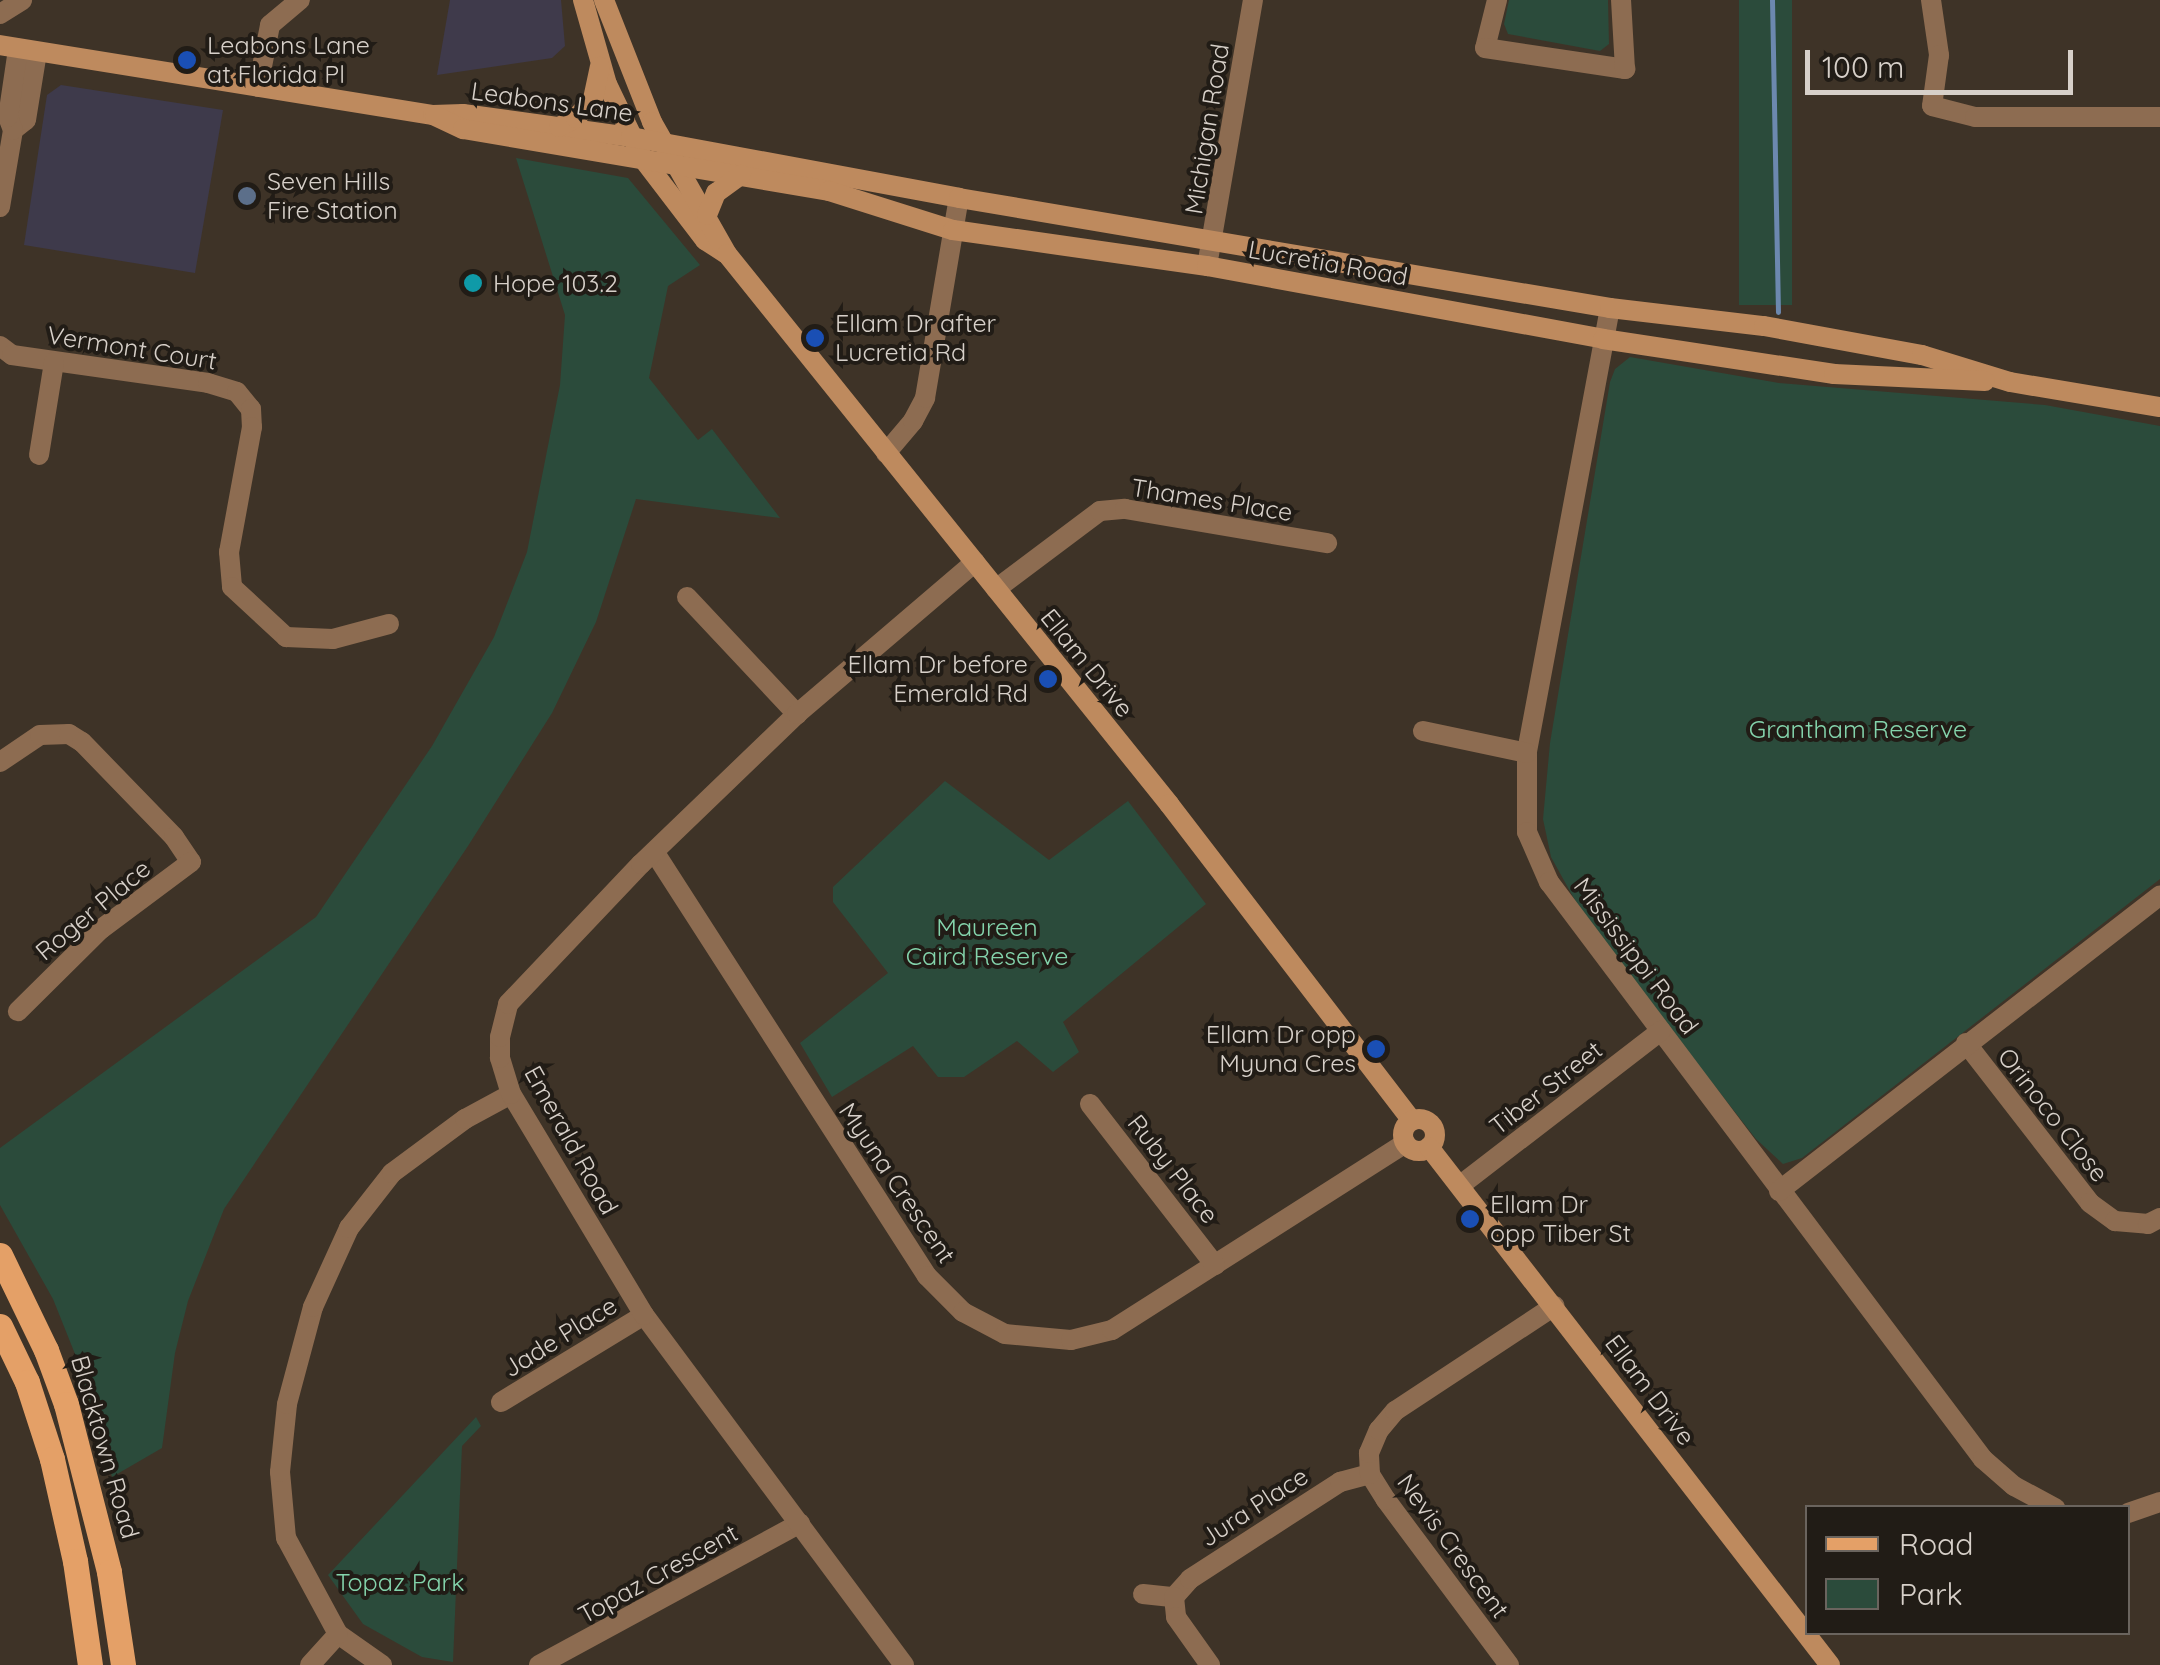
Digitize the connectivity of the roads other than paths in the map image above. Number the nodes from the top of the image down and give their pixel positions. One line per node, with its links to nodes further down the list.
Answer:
1 (22, 0): 9 (street)
2 (300, 0): 12 (street)
3 (584, 0): 11 (street)
4 (604, 0): 17 (street)
5 (1253, 0): 25 (street, Michigan Road)
6 (1496, 0): 7 (street)
7 (1621, 0)
8 (1931, 0): 14 (street)
9 (0, 14)
10 (19, 49): 12 (street, Leabons Lane); 22 (street)
11 (600, 63): 15 (street); 16 (street)
12 (258, 87): 13 (street, Leabons Lane)
13 (433, 115): 15 (street, Leabons Lane); 18 (street, Leabons Lane)
14 (2160, 118)
15 (560, 127): 16 (street, Leabons Lane)
16 (631, 137): 17 (street, Leabons Lane); 18 (street)
17 (664, 144): 19 (street); 21 (street, Lucretia Road)
18 (642, 159): 19 (street, Lucretia Road); 26 (street)
19 (674, 164): 20 (street, Lucretia Road); 23 (street)
20 (741, 175): 23 (street); 24 (street, Lucretia Road)
21 (958, 198): 24 (street); 25 (street, Lucretia Road)
22 (0, 207)
23 (707, 216): 26 (street)
24 (953, 230): 27 (street, Lucretia Road); 34 (street)
25 (1213, 240): 27 (street, Michigan Road); 28 (street, Lucretia Road)
26 (727, 254): 34 (street, Ellam Drive)
27 (1207, 266): 29 (street, Lucretia Road)
28 (1610, 308): 29 (street, Mississippi Road); 32 (street, Lucretia Road)
29 (1603, 339): 32 (street, Lucretia Road); 43 (street, Mississippi Road)
30 (0, 346): 31 (street, Vermont Court)
31 (54, 362): 35 (street); 40 (street, Vermont Court)
32 (2010, 382): 33 (street, Lucretia Road)
33 (2160, 407)
34 (886, 453): 37 (street, Ellam Drive)
35 (40, 455)
36 (1327, 543): 38 (street, Thames Place)
37 (974, 562): 38 (street, Ellam Drive); 41 (street, Emerald Road)
38 (996, 589): 52 (street, Ellam Drive)
39 (688, 597): 41 (street)
40 (389, 624)
41 (797, 714): 45 (street, Emerald Road)
42 (1424, 731): 43 (street)
43 (1527, 754): 48 (street, Mississippi Road)
44 (0, 762): 47 (street, Roger Place)
45 (655, 853): 50 (street, Emerald Road); 59 (street, Myuna Crescent)
46 (2160, 896): 49 (street, Orinoco Close)
47 (18, 1010)
48 (1661, 1031): 55 (street, Tiber Street); 56 (street, Mississippi Road)
49 (1966, 1043): 56 (street, Orinoco Close); 57 (street, Orinoco Close)
50 (511, 1094): 61 (street, Emerald Road); 72 (street)
51 (1090, 1104): 59 (street, Ruby Place)
52 (1412, 1121): 53 (street); 54 (street)
53 (1405, 1143): 54 (street); 59 (street, Myuna Crescent)
54 (1430, 1147): 55 (street, Ellam Drive)
55 (1462, 1184): 60 (street, Ellam Drive)
56 (1779, 1191): 66 (street, Mississippi Road)
57 (2160, 1218)
58 (0, 1256): 76 (main road, Blacktown Road)
59 (1216, 1265)
60 (1554, 1306): 64 (street, Nevis Crescent); 71 (street, Ellam Drive)
61 (644, 1315): 63 (street, Jade Place); 68 (street, Emerald Road)
62 (0, 1326): 75 (main road)
63 (502, 1402)
64 (1370, 1474): 70 (street, Jura Place); 82 (street, Nevis Crescent)
65 (2160, 1502): 67 (street)
66 (2049, 1505)
67 (2130, 1512)
68 (800, 1523): 79 (street, Topaz Crescent); 80 (street, Emerald Road)
69 (1143, 1594): 70 (street)
70 (1174, 1597): 81 (street)
71 (1805, 1632)
72 (338, 1634): 74 (street); 77 (street)
73 (1807, 1635): 83 (street, Ellam Drive)
74 (356, 1659): 78 (street)
75 (90, 1665)
76 (122, 1665)
77 (310, 1665)
78 (382, 1665)
79 (539, 1665)
80 (904, 1665)
81 (1210, 1665)
82 (1509, 1665)
83 (1830, 1665)

